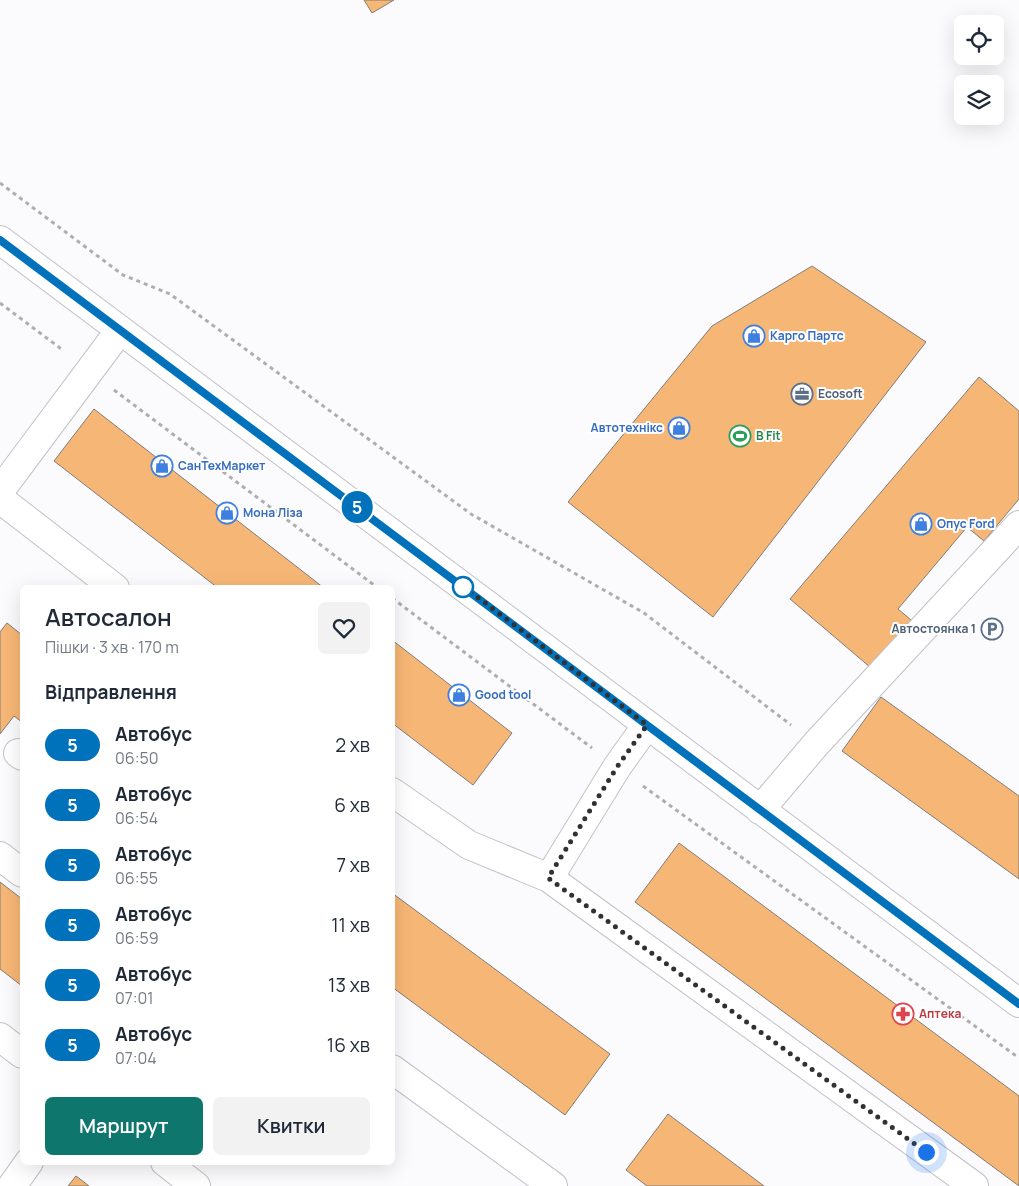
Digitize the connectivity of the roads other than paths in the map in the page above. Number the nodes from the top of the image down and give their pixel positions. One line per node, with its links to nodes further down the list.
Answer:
1 (0, 240): 2 (street)
2 (120, 330): 3 (street); 7 (street)
3 (0, 491)
4 (0, 499): 6 (street)
5 (1019, 524): 9 (street)
6 (111, 585)
7 (647, 725): 9 (street); 12 (street)
8 (395, 794): 12 (street)
9 (760, 810): 13 (street)
10 (0, 856): 11 (street)
11 (20, 871)
12 (548, 878): 22 (street)
13 (1019, 1004)
14 (0, 1037): 15 (street)
15 (20, 1052)
16 (395, 1071): 21 (street)
17 (27, 1165): 19 (street)
18 (169, 1165): 20 (street)
19 (12, 1186)
20 (196, 1186)
21 (553, 1186)
22 (974, 1186)

